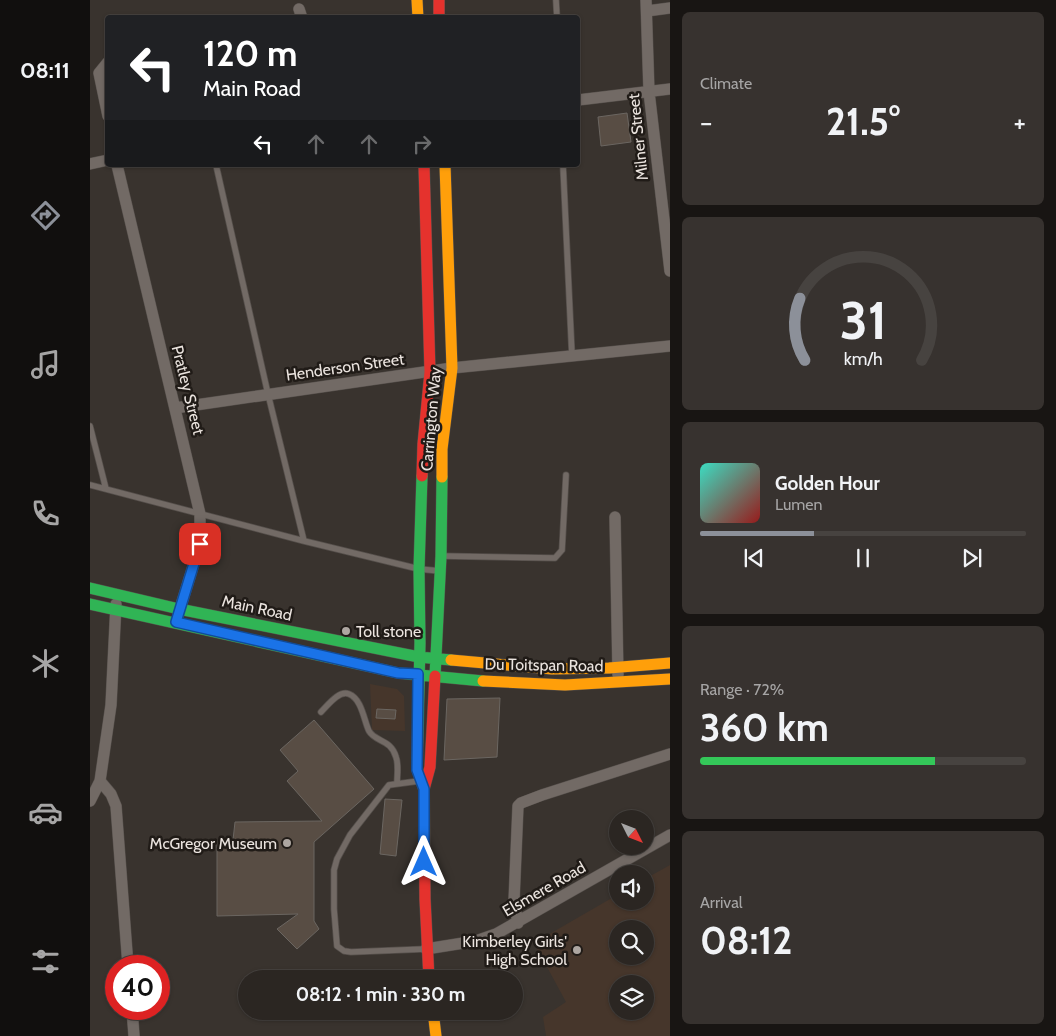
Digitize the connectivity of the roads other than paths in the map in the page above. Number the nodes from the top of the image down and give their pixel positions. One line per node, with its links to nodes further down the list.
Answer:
1 (417, 0): 6 (street)
2 (438, 0): 7 (street)
3 (556, 0): 8 (lane)
4 (646, 6): 5 (street); 11 (street, Milner Street)
5 (670, 8)
6 (418, 15)
7 (439, 15)
8 (557, 15)
9 (105, 64): 13 (street)
10 (670, 89): 11 (street)
11 (649, 92): 12 (street); 21 (street, Milner Street)
12 (580, 100)
13 (105, 102)
14 (105, 161): 15 (street)
15 (90, 164)
16 (117, 167): 27 (street, Pratley Street)
17 (216, 167): 26 (lane)
18 (424, 167): 25 (street, Carrington Way)
19 (445, 167): 24 (street, Carrington Way)
20 (563, 167): 23 (lane)
21 (670, 270)
22 (670, 346): 23 (street, Henderson Street)
23 (572, 356): 24 (street, Henderson Street)
24 (452, 368): 25 (street, Henderson Street); 35 (street, Carrington Way)
25 (430, 372): 26 (street, Henderson Street); 36 (street, Carrington Way)
26 (268, 394): 27 (street, Henderson Street); 34 (lane)
27 (175, 408): 32 (street, Pratley Street)
28 (90, 426): 31 (lane)
29 (566, 475): 35 (lane)
30 (90, 485): 31 (lane)
31 (106, 489): 32 (lane)
32 (200, 514): 34 (lane); 42 (street, Pratley Street)
33 (615, 517): 47 (street)
34 (304, 541): 36 (lane)
35 (441, 556): 37 (street, Carrington Way)
36 (419, 569): 37 (lane); 44 (street, Carrington Way)
37 (440, 571): 45 (street, Carrington Way)
38 (90, 588): 39 (street, Main Road)
39 (115, 593): 41 (street); 42 (street, Main Road)
40 (90, 604): 41 (street, Main Road)
41 (116, 609): 43 (street, Main Road); 54 (street)
42 (179, 609): 43 (street, Pratley Street); 44 (street, Main Road)
43 (176, 622): 48 (street, Main Road)
44 (419, 657): 45 (street, Du Toitspan Road); 48 (street, Carrington Way)
45 (435, 658): 47 (street, Du Toitspan Road); 49 (street, Carrington Way)
46 (670, 663): 47 (street, Du Toitspan Road)
47 (617, 668): 51 (street)
48 (418, 674): 49 (street, Du Toitspan Road); 56 (street, Carrington Way)
49 (434, 676): 51 (street, Du Toitspan Road); 56 (street, Carrington Way)
50 (670, 679): 51 (street, Du Toitspan Road)
51 (620, 682)
52 (321, 712): 55 (lane)
53 (670, 754): 59 (street)
54 (95, 780): 57 (street); 61 (street)
55 (397, 784): 56 (lane); 60 (lane)
56 (424, 784): 60 (street)
57 (90, 801)
58 (670, 835): 59 (street, Elsmere Road)
59 (518, 923): 60 (street, Elsmere Road)
60 (426, 949): 62 (street)
61 (127, 955)
62 (428, 970)
63 (133, 1020): 65 (street)
64 (434, 1020): 66 (street)
65 (134, 1036)
66 (436, 1036)

